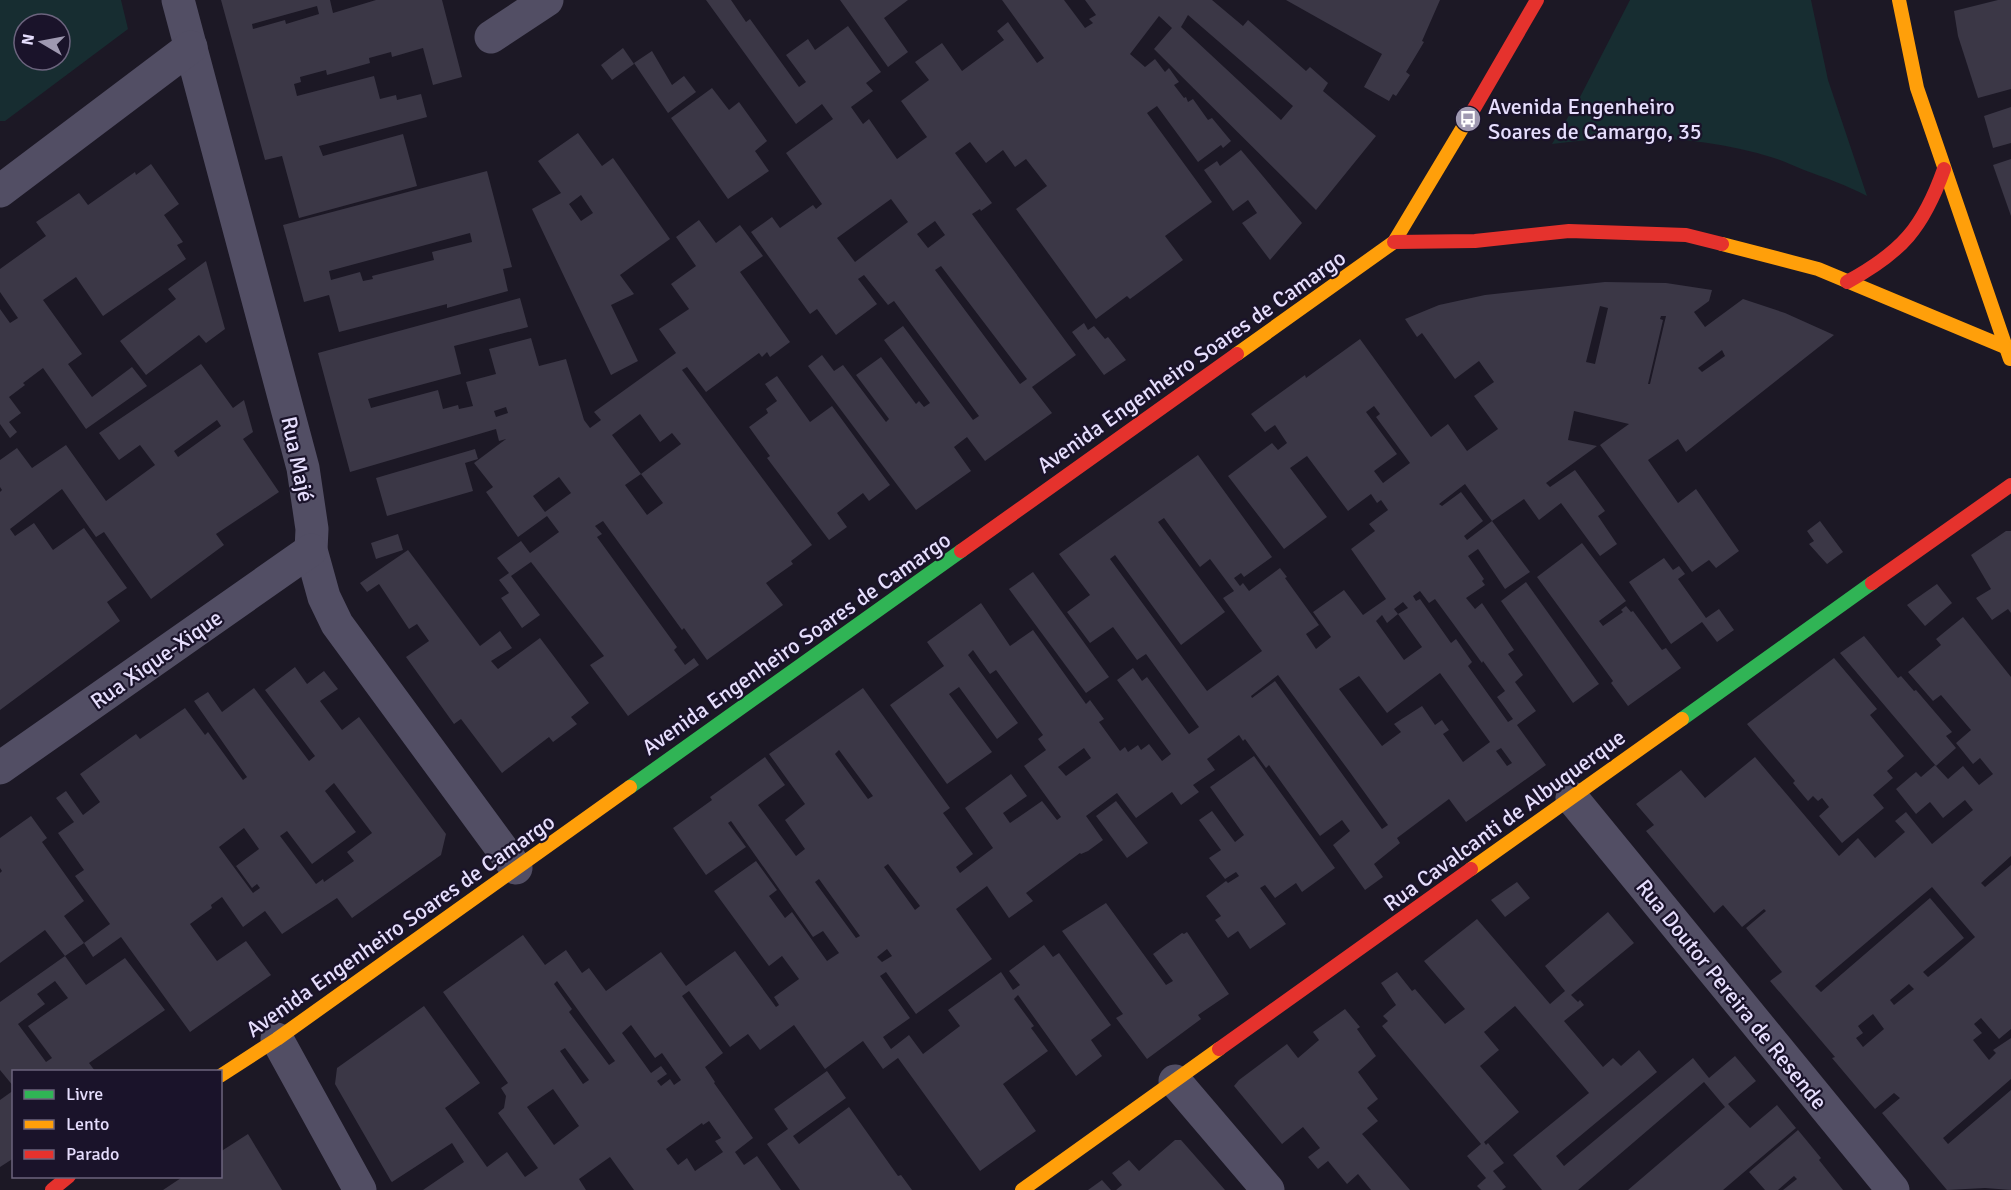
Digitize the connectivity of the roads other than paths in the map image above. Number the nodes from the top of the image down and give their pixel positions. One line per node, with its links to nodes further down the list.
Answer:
1 (178, 0): 6 (street, Rua Majé)
2 (548, 0): 5 (street)
3 (1537, 0): 9 (street)
4 (1899, 0): 7 (street)
5 (491, 37)
6 (191, 47): 8 (street); 14 (street, Rua Majé)
7 (1944, 169): 10 (street); 11 (street)
8 (1, 189)
9 (1394, 242): 10 (street); 17 (street, Avenida Engenheiro Soares de Camargo)
10 (1847, 282): 11 (street)
11 (2005, 347): 12 (street)
12 (2011, 361)
13 (2011, 485): 16 (street, Rua Cavalcanti de Albuquerque)
14 (311, 550): 15 (street, Rua Xique-Xique); 17 (street, Rua Majé)
15 (0, 768)
16 (1572, 798): 20 (street, Rua Cavalcanti de Albuquerque); 26 (street, Rua Doutor Pereira de Resende)
17 (516, 868): 18 (street, Avenida Engenheiro Soares de Camargo)
18 (277, 1039): 19 (street, Avenida Engenheiro Soares de Camargo); 23 (street)
19 (222, 1075)
20 (1175, 1081): 24 (street, Rua Cavalcanti de Albuquerque); 25 (street)
21 (67, 1178): 22 (street)
22 (52, 1190)
23 (360, 1190)
24 (1022, 1190)
25 (1268, 1190)
26 (1893, 1190)

